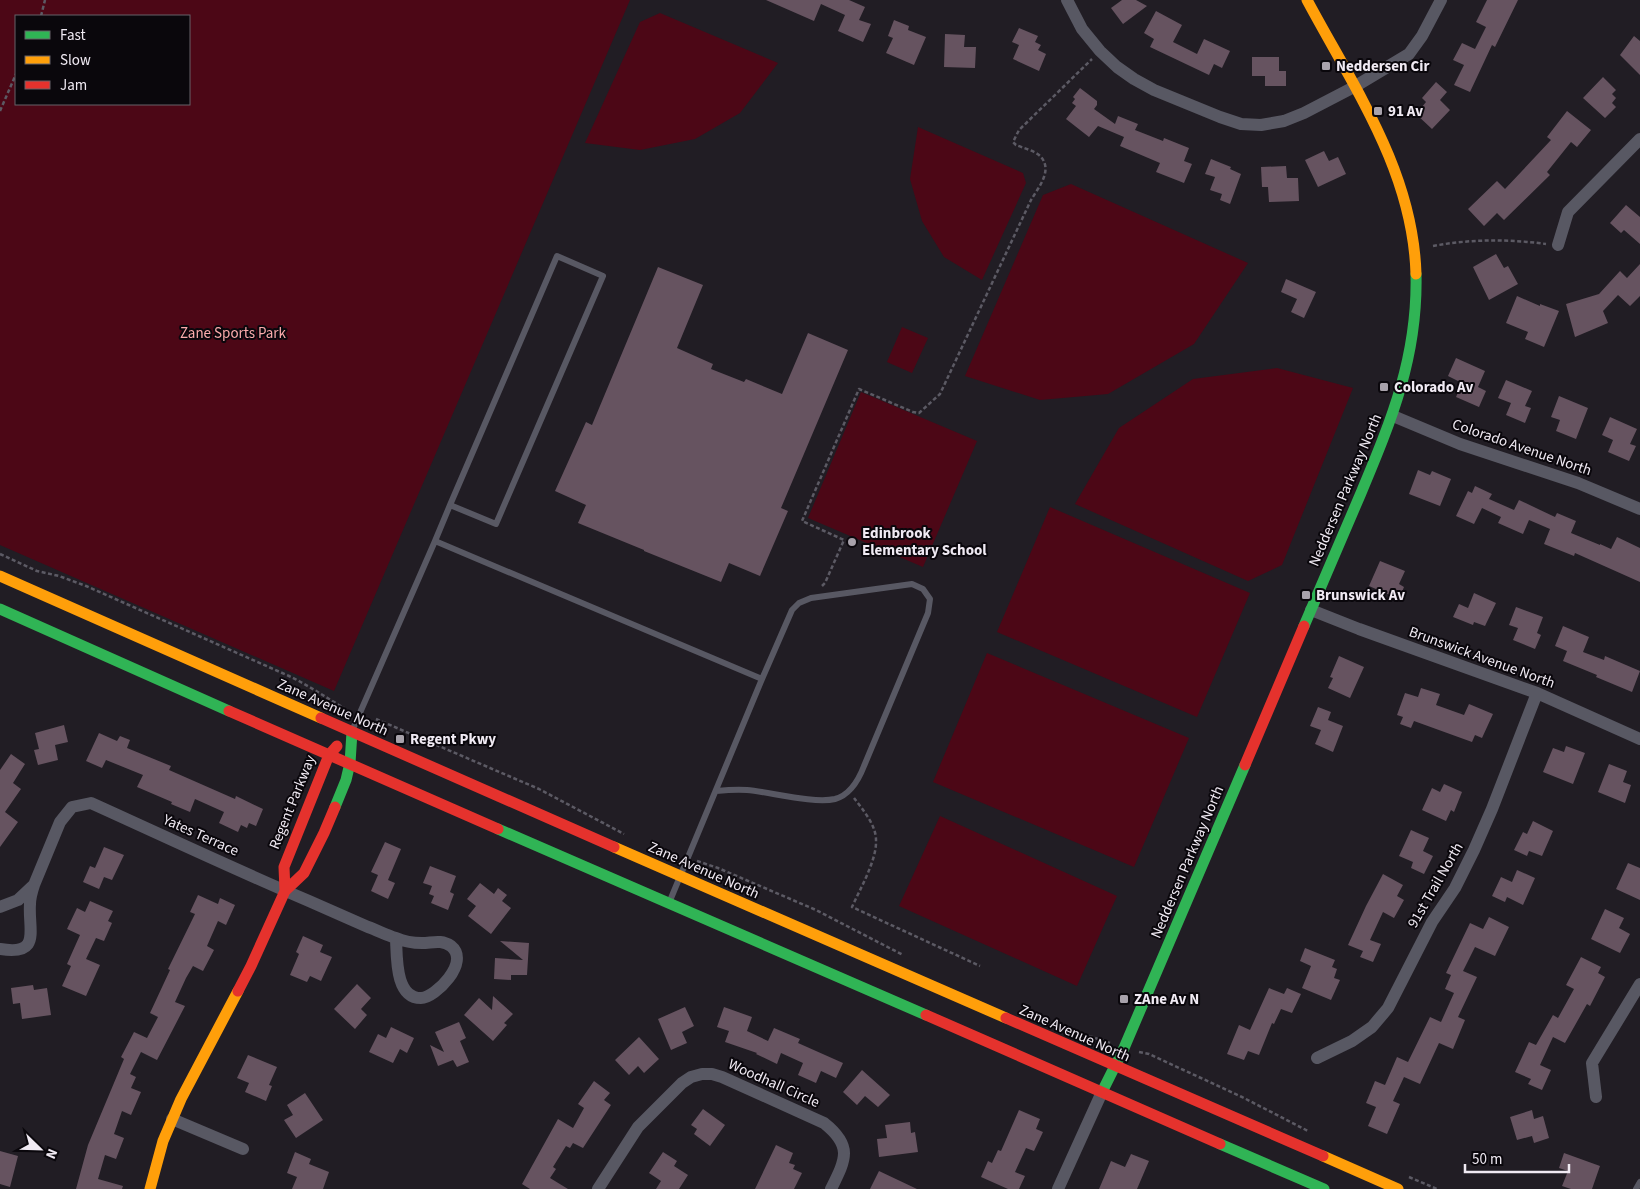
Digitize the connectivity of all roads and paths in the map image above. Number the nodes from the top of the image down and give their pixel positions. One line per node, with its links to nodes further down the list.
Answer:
1 (45, 0): 5 (path)
2 (1067, 0): 6 (street)
3 (1307, 0): 8 (main road, Neddersen Parkway North)
4 (1440, 0): 8 (street)
5 (41, 15)
6 (1100, 51): 8 (street); 19 (path)
7 (15, 76): 9 (path)
8 (1354, 87): 13 (main road, Neddersen Parkway North)
9 (0, 111)
10 (1640, 139): 11 (street)
11 (1558, 245): 12 (path)
12 (1433, 246)
13 (1392, 416): 15 (street, Colorado Avenue North); 21 (main road, Neddersen Parkway North)
14 (450, 505): 14 (lane); 16 (lane)
15 (1640, 510)
16 (435, 541): 22 (lane); 26 (lane)
17 (0, 554): 24 (path)
18 (0, 576): 26 (main road, Zane Avenue North)
19 (809, 599): 22 (lane); 31 (lane)
20 (0, 609): 28 (main road)
21 (1311, 610): 23 (street, Brunswick Avenue North); 48 (main road, Neddersen Parkway North)
22 (762, 679): 30 (lane)
23 (1537, 694): 27 (street, Brunswick Avenue North); 47 (street, 91st Trail North)
24 (344, 708)
25 (376, 719): 32 (path)
26 (352, 732): 28 (main road, Regent Parkway); 29 (main road, Regent Parkway); 34 (main road, Zane Avenue North)
27 (1640, 739)
28 (329, 755): 29 (main road); 36 (main road, Regent Parkway)
29 (350, 764): 36 (main road, Regent Parkway); 37 (main road)
30 (716, 791): 31 (lane); 34 (lane)
31 (848, 791): 42 (path)
32 (626, 834)
33 (704, 863): 41 (path)
34 (680, 876): 37 (lane); 48 (main road, Zane Avenue North)
35 (34, 885): 36 (street, Yates Terrace); 38 (street, Yates Terrace); 40 (street, Yates Terrace)
36 (285, 891): 39 (street, Yates Terrace); 51 (main road, Regent Parkway)
37 (669, 903): 49 (main road)
38 (0, 907)
39 (396, 939): 39 (street, Yates Terrace)
40 (0, 949)
41 (906, 956)
42 (980, 966)
43 (1640, 984): 50 (street)
44 (1086, 1035): 45 (path)
45 (1100, 1039)
46 (1149, 1054): 52 (path)
47 (1317, 1058)
48 (1115, 1067): 49 (main road, Neddersen Parkway North); 61 (main road, Zane Avenue North)
49 (1102, 1092): 59 (street); 60 (main road)
50 (1596, 1098)
51 (172, 1119): 53 (street); 56 (main road, Regent Parkway)
52 (1316, 1135)
53 (243, 1149)
54 (1402, 1174): 62 (path)
55 (1640, 1182): 63 (lane)
56 (150, 1189)
57 (598, 1189): 58 (street, Woodhall Circle)
58 (831, 1189)
59 (1058, 1189)
60 (1324, 1189)
61 (1398, 1189)
62 (1437, 1189)
63 (1636, 1189)

